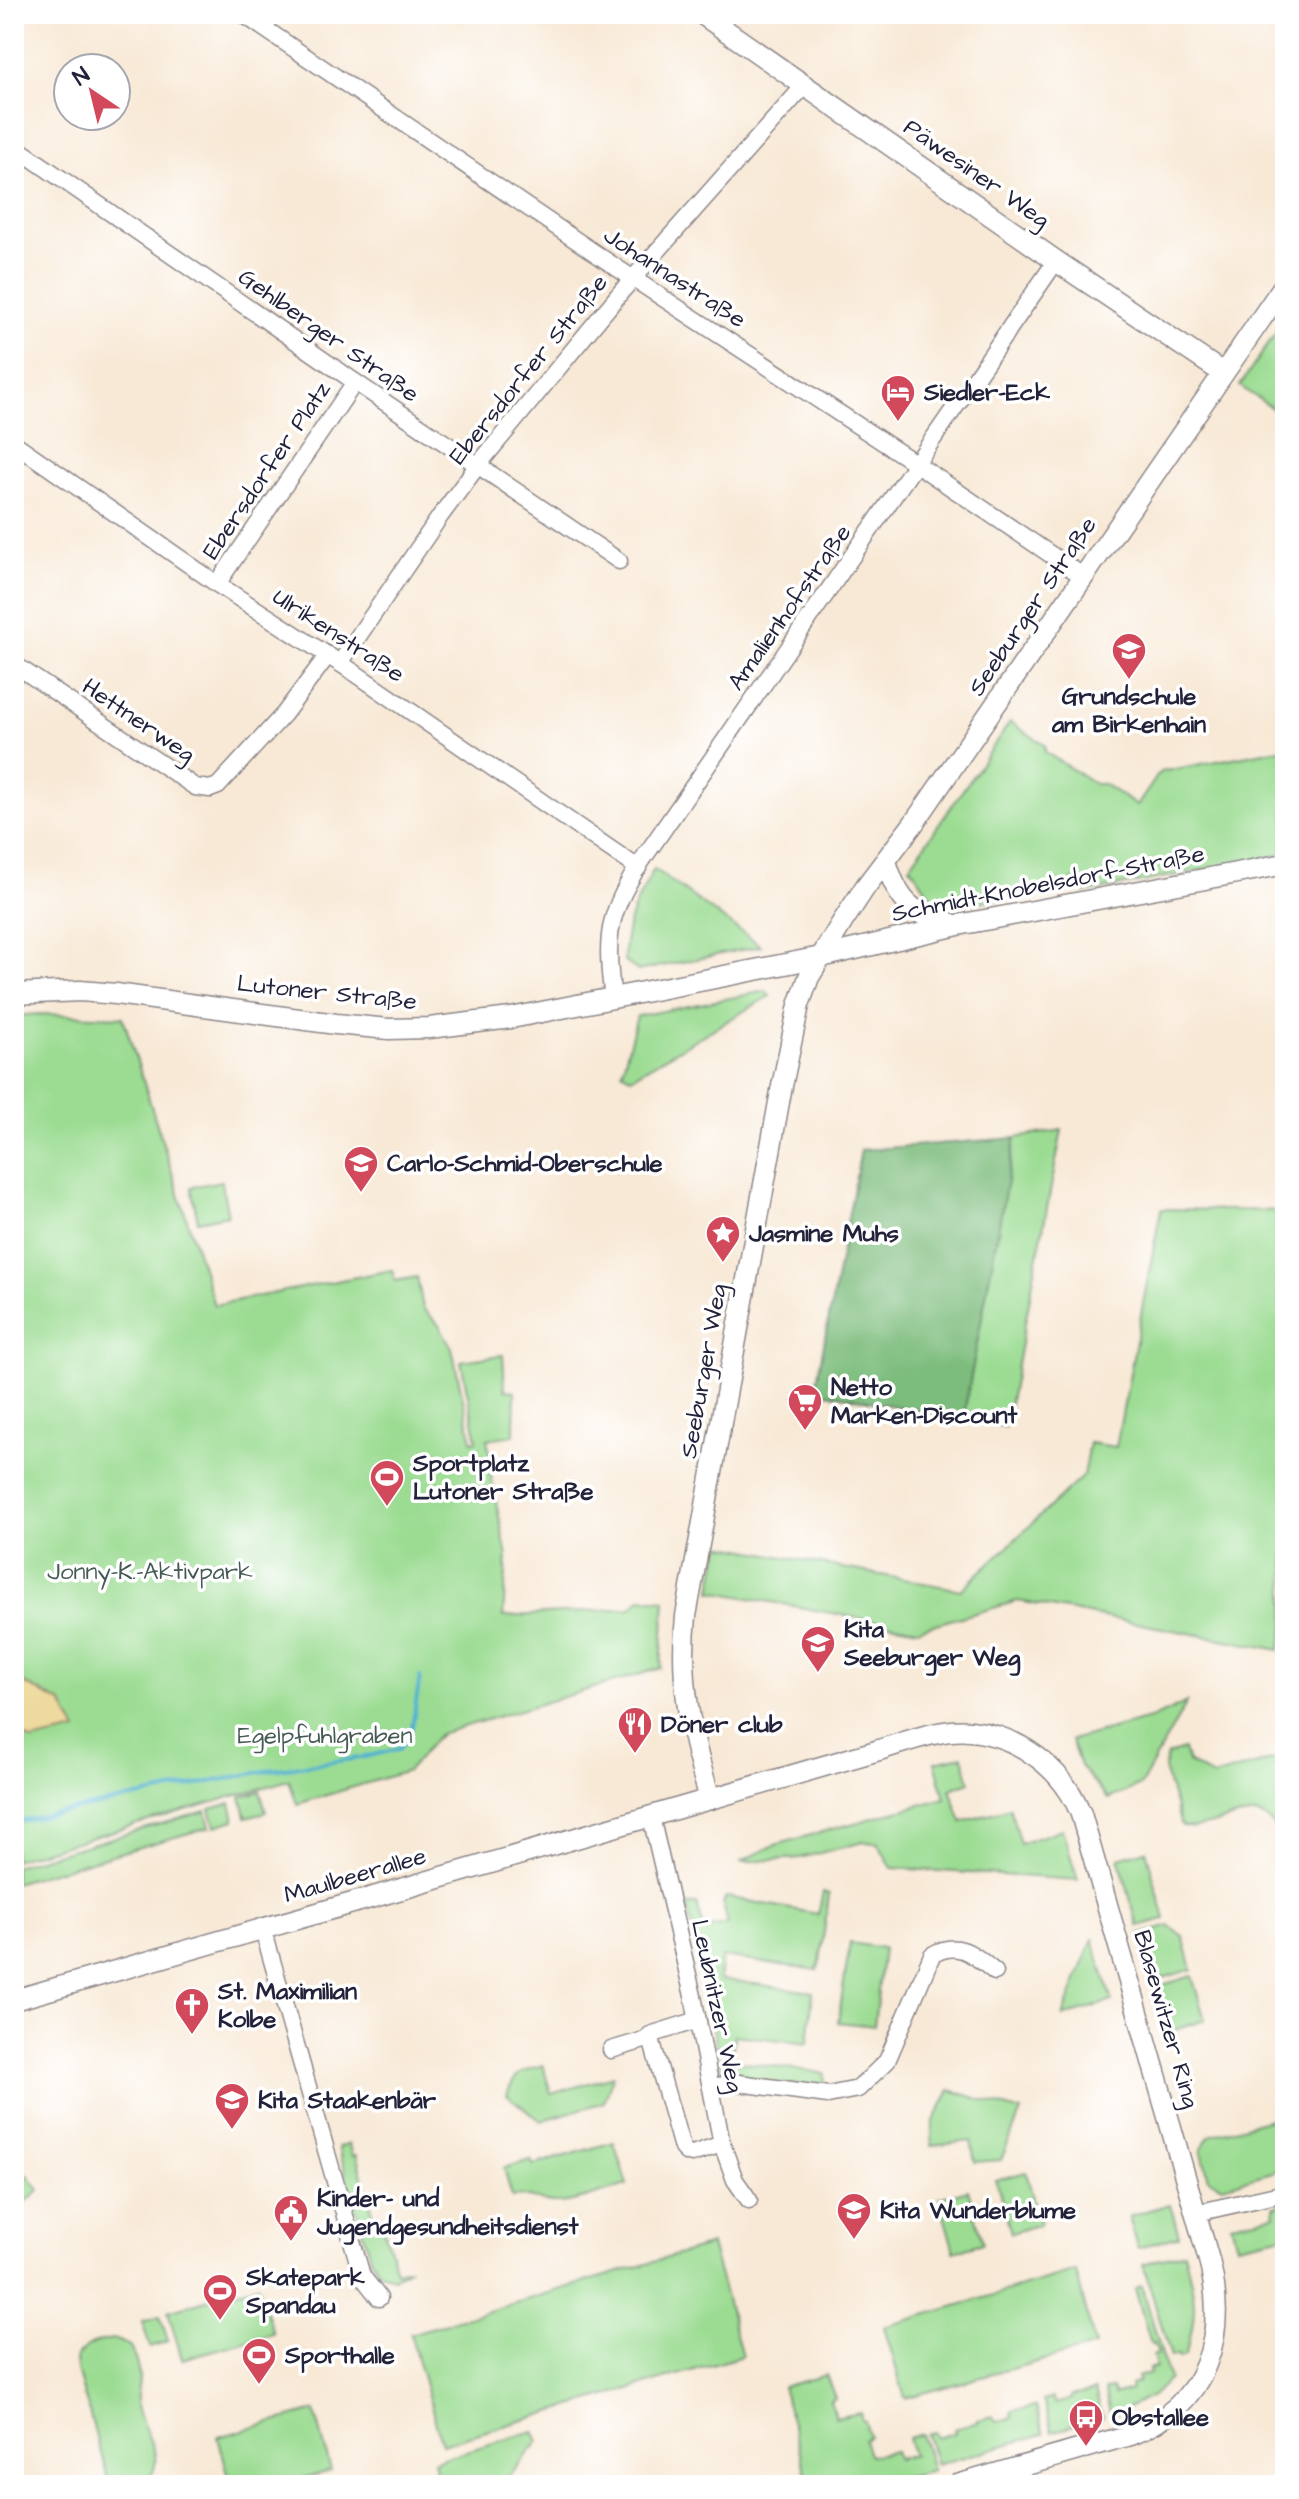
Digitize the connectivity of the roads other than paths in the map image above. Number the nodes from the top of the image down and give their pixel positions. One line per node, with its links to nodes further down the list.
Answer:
1 (243, 14): 6 (street, Johannastraße)
2 (702, 14): 3 (street, Päwesiner Weg)
3 (804, 86): 5 (street, Päwesiner Weg); 6 (street, Ebersdorfer Straße)
4 (14, 146): 9 (street, Gehlberger Straße)
5 (1056, 261): 8 (street, Päwesiner Weg); 12 (street, Amalienhofstraße)
6 (634, 278): 11 (street, Ebersdorfer Straße); 12 (street, Johannastraße)
7 (1285, 284): 8 (street, Seeburger Straße)
8 (1223, 373): 14 (street, Seeburger Straße)
9 (355, 382): 11 (street, Gehlberger Straße); 15 (street, Ebersdorfer Platz)
10 (14, 443): 15 (street, Ulrikenstraße)
11 (478, 465): 13 (street, Gehlberger Straße); 16 (street, Ebersdorfer Straße)
12 (917, 465): 14 (street, Johannastraße); 20 (street, Amalienhofstraße)
13 (619, 561)
14 (1084, 577): 18 (street, Seeburger Straße)
15 (217, 584): 16 (street, Ulrikenstraße)
16 (334, 659): 17 (street, Hettnerweg); 20 (street, Ulrikenstraße)
17 (14, 664)
18 (886, 861): 21 (street); 22 (street, Seeburger Straße)
19 (1285, 864): 21 (street, Schmidt-Knobelsdorf-Straße)
20 (638, 868): 24 (street, Amalienhofstraße)
21 (958, 925): 22 (street, Schmidt-Knobelsdorf-Straße)
22 (821, 957): 24 (street, Lutoner Straße); 25 (street, Seeburger Weg)
23 (14, 994): 24 (street, Lutoner Straße)
24 (613, 997)
25 (710, 1799): 26 (street, Maulbeerallee); 37 (street, Blasewitzer Ring)
26 (651, 1817): 27 (street, Maulbeerallee); 30 (street, Leubnitzer Weg)
27 (263, 1929): 29 (street, Maulbeerallee); 38 (street)
28 (995, 1972): 33 (street)
29 (14, 2000)
30 (698, 2020): 31 (street); 33 (street, Leubnitzer Weg)
31 (651, 2038): 32 (street); 34 (street)
32 (611, 2050)
33 (711, 2087): 34 (street, Leubnitzer Weg)
34 (722, 2144): 36 (street, Leubnitzer Weg)
35 (1285, 2193): 37 (street)
36 (749, 2200)
37 (1196, 2213): 39 (street, Blasewitzer Ring)
38 (379, 2298)
39 (957, 2485)

